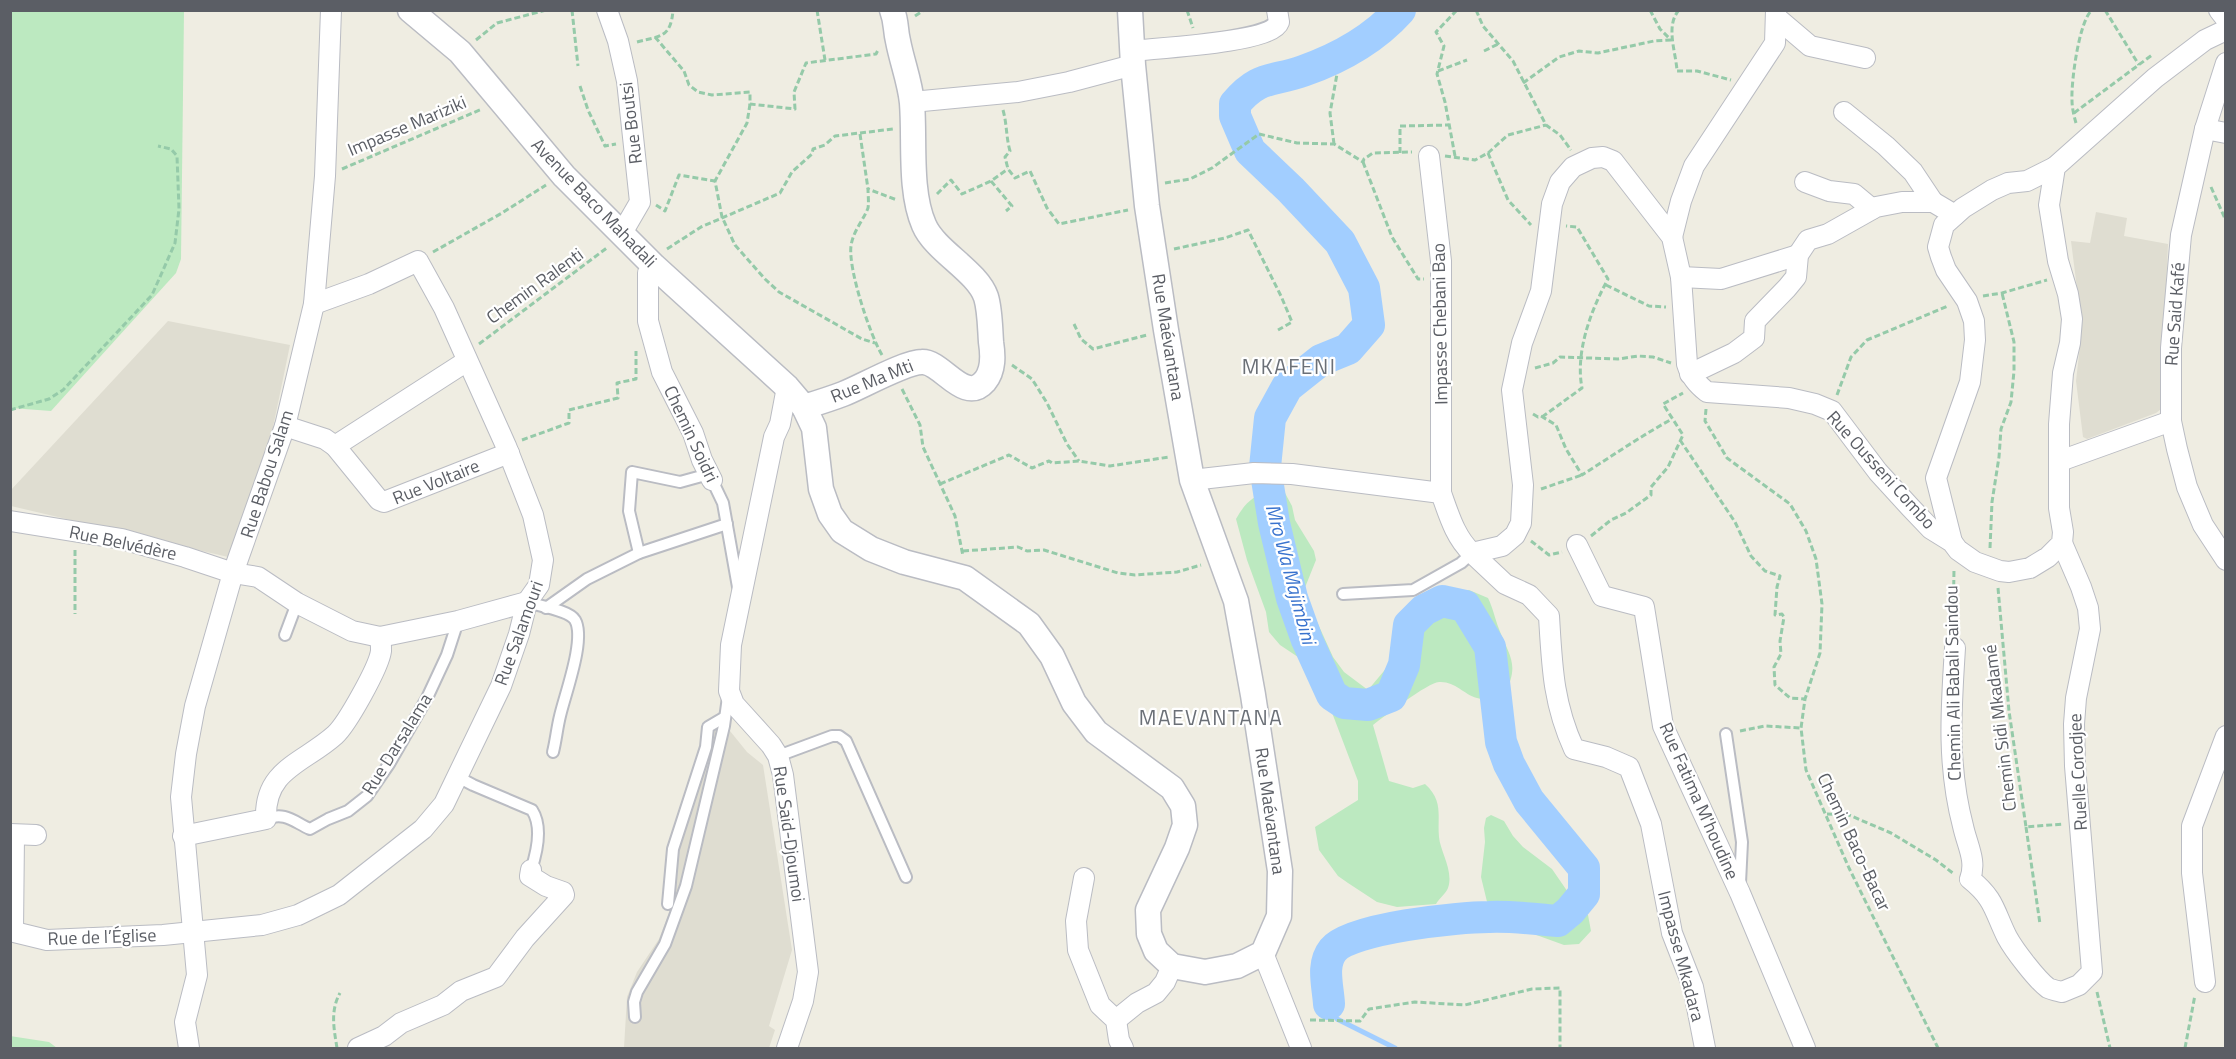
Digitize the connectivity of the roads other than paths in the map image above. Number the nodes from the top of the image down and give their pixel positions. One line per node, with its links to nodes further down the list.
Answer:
1 (331, 10): 29 (street, Rue Babou Salam)
2 (410, 10): 24 (street, Avenue Baco Mahadali)
3 (607, 10): 24 (street, Rue Boutsi)
4 (892, 10): 15 (street, Rue Ma Mti)
5 (1130, 10): 11 (street, Rue Maévantana)
6 (1277, 10): 11 (street)
7 (2219, 10): 9 (street)
8 (1777, 14): 12 (street); 25 (street)
9 (2226, 19)
10 (2226, 30): 19 (street)
11 (1133, 58): 15 (street); 40 (street, Rue Maévantana)
12 (1865, 58)
13 (2226, 63): 16 (street, Rue Said Kafé)
14 (1844, 112): 21 (street)
15 (912, 114): 33 (street, Rue Ma Mti)
16 (2205, 129): 17 (street); 34 (street, Rue Said Kafé)
17 (2226, 134)
18 (1429, 156): 41 (street, Impasse Chebani Bao)
19 (2055, 167): 23 (street); 38 (street)
20 (1805, 182): 22 (street)
21 (1933, 202): 22 (street); 23 (street)
22 (1872, 208): 26 (street)
23 (1955, 215): 46 (street)
24 (622, 234): 27 (street, Avenue Baco Mahadali)
25 (1672, 237): 28 (street); 48 (street)
26 (1797, 255): 28 (street); 31 (street)
27 (652, 263): 32 (street, Avenue Baco Mahadali); 39 (street, Chemin Soidri)
28 (1681, 277): 31 (street)
29 (314, 304): 30 (street, Rue Salamouri); 35 (street, Rue Babou Salam)
30 (467, 361): 36 (street); 37 (street, Rue Salamouri)
31 (1696, 379): 46 (street, Rue Ousseni Combo)
32 (787, 387): 33 (street); 53 (street)
33 (804, 407): 78 (street)
34 (2171, 421): 38 (street); 49 (street, Rue Said Kafé)
35 (285, 426): 36 (street, Rue Voltaire); 50 (street, Rue Babou Salam)
36 (335, 446): 37 (street, Rue Voltaire)
37 (507, 449): 54 (street, Rue Salamouri)
38 (2060, 461): 44 (street)
39 (710, 477): 43 (lane, Chemin Soidri); 47 (lane)
40 (1192, 480): 41 (street); 77 (street, Rue Maévantana)
41 (1441, 493): 48 (street)
42 (10, 521): 50 (street, Rue Belvédère)
43 (727, 524): 47 (lane); 53 (lane, Chemin Soidri)
44 (2062, 543): 46 (street, Rue Ousseni Combo); 79 (street, Ruelle Corodjee)
45 (1577, 545): 73 (street, Rue Fatima M'houdine)
46 (1955, 546)
47 (639, 553): 54 (lane)
48 (1472, 553): 51 (lane); 88 (street, Impasse Mkadara)
49 (2226, 560)
50 (233, 573): 52 (street, Rue Belvédère); 69 (street, Rue Babou Salam)
51 (1343, 594)
52 (297, 603): 56 (lane); 57 (street, Rue Belvédère)
53 (741, 604): 59 (street)
54 (537, 605): 55 (street); 63 (lane); 65 (street, Rue Salamouri)
55 (458, 621): 57 (street); 66 (lane, Rue Darsalama)
56 (285, 634)
57 (380, 637): 66 (street)
58 (1954, 648): 79 (street, Chemin Ali Babali Saindou)
59 (729, 691): 60 (lane); 64 (street, Rue Said-Djoumoi)
60 (725, 717): 74 (lane); 81 (lane)
61 (1726, 734): 73 (lane)
62 (2226, 736): 80 (street)
63 (553, 752)
64 (778, 756): 71 (lane); 85 (street, Rue Said-Djoumoi)
65 (456, 776): 70 (lane); 76 (street, Rue Salamouri)
66 (266, 819): 69 (street)
67 (12, 834): 68 (street); 75 (street)
68 (36, 835)
69 (183, 836): 76 (street, Rue Babou Salam)
70 (531, 870): 84 (street)
71 (906, 877)
72 (1084, 878): 82 (street)
73 (1740, 893): 89 (street, Rue Fatima M'houdine)
74 (668, 904)
75 (12, 931): 76 (street, Rue de l’Église)
76 (194, 933): 83 (street, Rue Babou Salam)
77 (1263, 953): 78 (street); 87 (street)
78 (1172, 966): 82 (street)
79 (2092, 972)
80 (2205, 982)
81 (635, 1017)
82 (1116, 1020): 86 (street)
83 (189, 1048)
84 (358, 1048)
85 (787, 1048)
86 (1123, 1048)
87 (1300, 1048)
88 (1705, 1048)
89 (1805, 1048)

